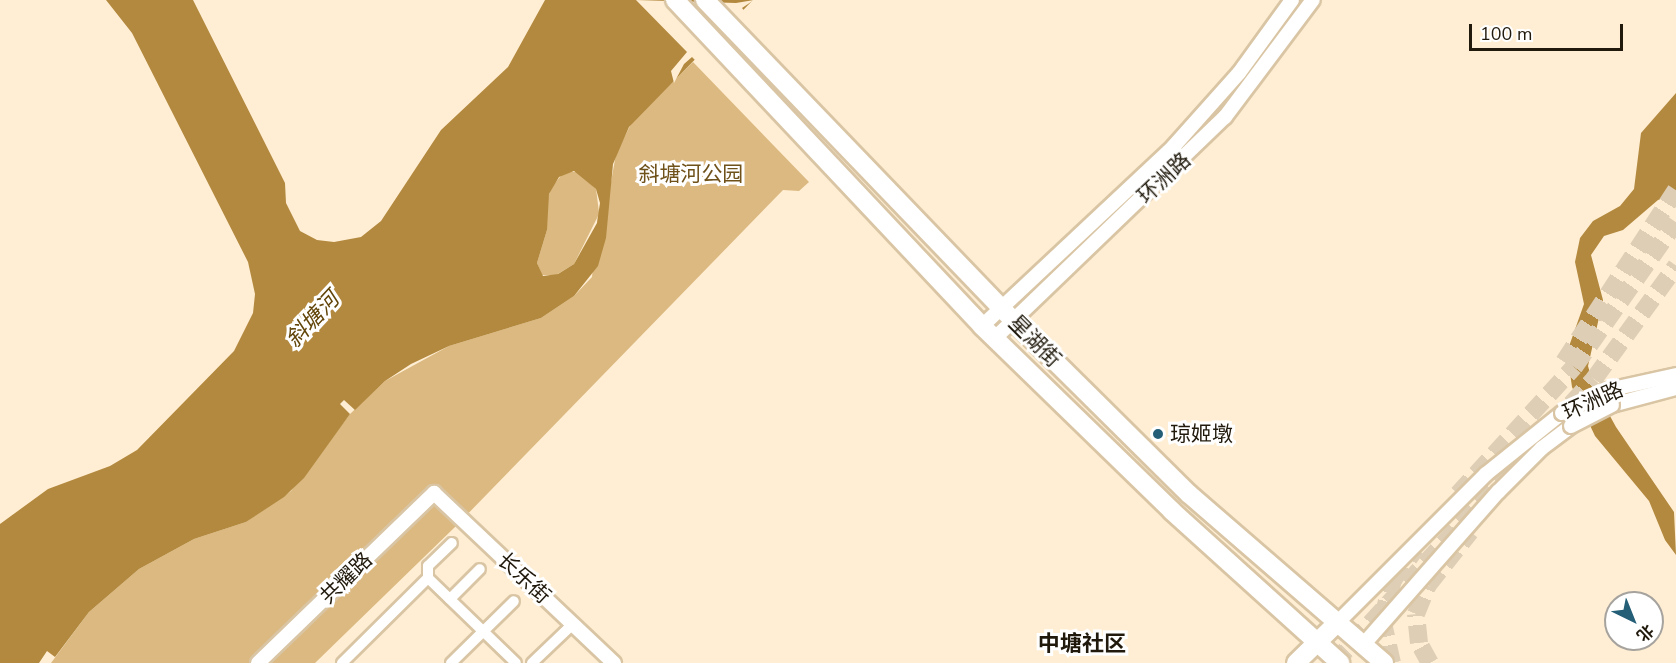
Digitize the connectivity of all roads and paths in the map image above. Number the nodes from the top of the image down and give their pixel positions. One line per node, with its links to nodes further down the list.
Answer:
1 (675, 0): 6 (main road, 星湖街)
2 (705, 0): 5 (main road, 星湖街)
3 (1292, 0): 5 (street, 环洲路)
4 (1313, 0): 5 (street, 环洲路)
5 (1007, 314): 6 (street, 环洲路); 15 (main road, 星湖街)
6 (989, 332): 18 (main road, 星湖街)
7 (1676, 375): 15 (street, 环洲路, bridge)
8 (1676, 388): 19 (street, 环洲路, bridge)
9 (434, 493): 16 (street, 长乐街); 20 (street, 共耀路)
10 (452, 543): 12 (street)
11 (480, 569): 13 (street)
12 (428, 578): 13 (street); 21 (street)
13 (450, 598): 17 (street)
14 (514, 601): 17 (street)
15 (1338, 622): 18 (main road); 19 (main road, 星湖街)
16 (573, 624): 24 (street); 25 (street, 长乐街)
17 (484, 632): 22 (street); 23 (street)
18 (1317, 643): 26 (main road); 27 (main road, 星湖街)
19 (1363, 645): 28 (main road); 29 (main road, 星湖街)
20 (258, 663)
21 (342, 663)
22 (451, 663)
23 (516, 663)
24 (532, 663)
25 (614, 663)
26 (1296, 663)
27 (1340, 663)
28 (1346, 663)
29 (1384, 663)

